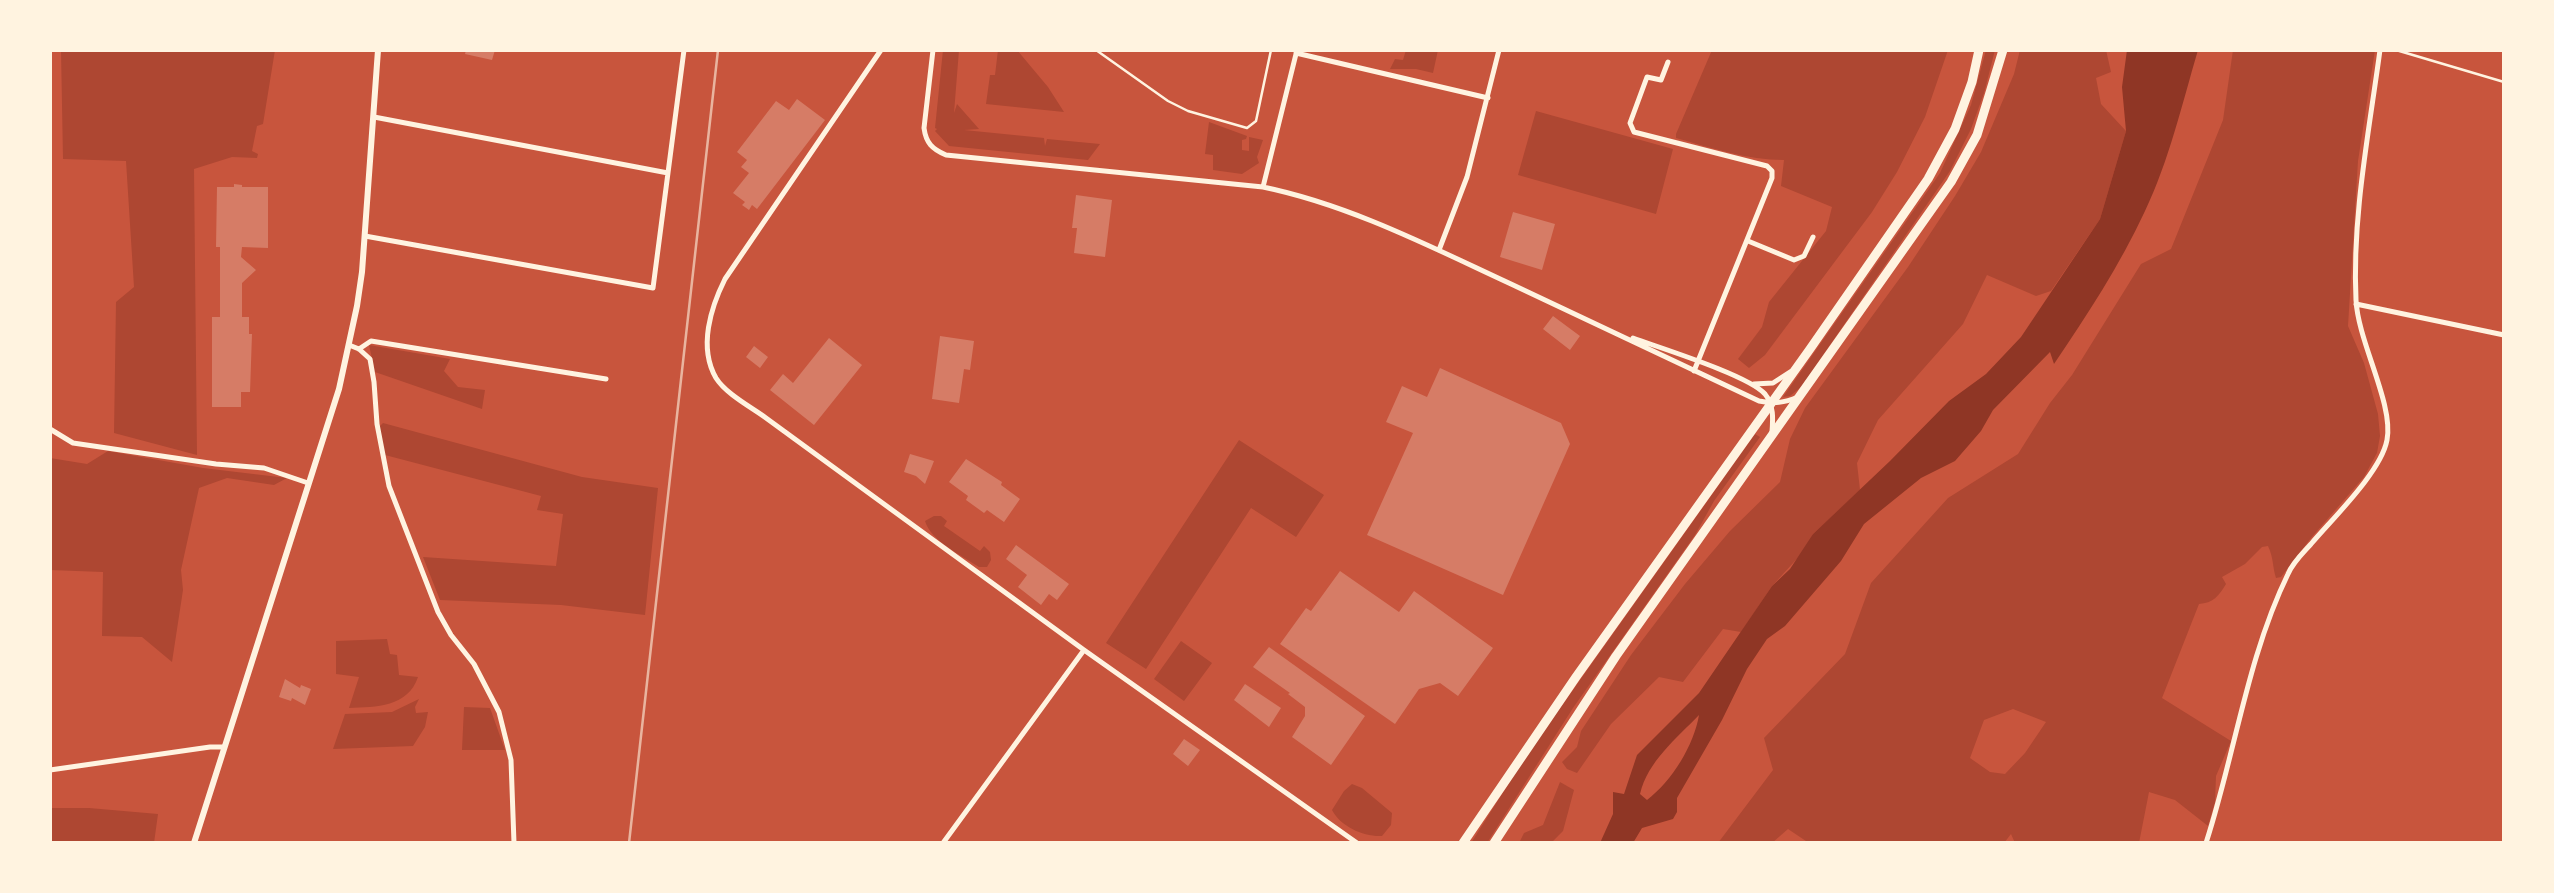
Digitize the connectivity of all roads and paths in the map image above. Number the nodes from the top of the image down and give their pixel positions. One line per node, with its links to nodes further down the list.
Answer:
1 (378, 50): 16 (street)
2 (684, 50): 17 (street)
3 (881, 50): 40 (street)
4 (933, 50): 18 (street)
5 (1096, 50): 6 (lane)
6 (1272, 50)
7 (1499, 50): 15 (street)
8 (1980, 50): 29 (main road)
9 (2003, 50): 33 (main road)
10 (2380, 50): 23 (street)
11 (2396, 50): 14 (path)
12 (1296, 52): 15 (street); 18 (street)
13 (1668, 62): 21 (street)
14 (2504, 82)
15 (1488, 98): 22 (street)
16 (374, 117): 17 (street); 19 (street)
17 (668, 173): 19 (street)
18 (1263, 187): 22 (street)
19 (365, 236): 26 (street)
20 (1813, 237): 21 (street)
21 (1748, 241): 28 (street)
22 (1439, 250): 24 (street)
23 (2356, 304): 25 (street); 49 (street)
24 (1606, 329): 28 (street); 30 (street)
25 (2504, 335)
26 (349, 345): 27 (street); 39 (street)
27 (359, 349): 31 (street); 44 (street)
28 (1698, 362): 30 (street); 32 (street)
29 (1796, 368): 32 (street); 35 (main road)
30 (1694, 371): 34 (street)
31 (606, 379)
32 (1750, 384): 35 (street)
33 (1802, 395): 35 (street); 38 (main road)
34 (1759, 401): 35 (street); 36 (street)
35 (1771, 404): 36 (main road); 38 (street)
36 (1763, 414): 47 (main road)
37 (50, 429): 39 (street)
38 (1770, 440): 48 (main road)
39 (308, 483): 41 (street)
40 (1084, 650): 45 (street); 46 (street)
41 (224, 747): 42 (street); 43 (street)
42 (50, 770)
43 (194, 843)
44 (514, 843)
45 (943, 843)
46 (1356, 843)
47 (1464, 843)
48 (1494, 843)
49 (2206, 843)

